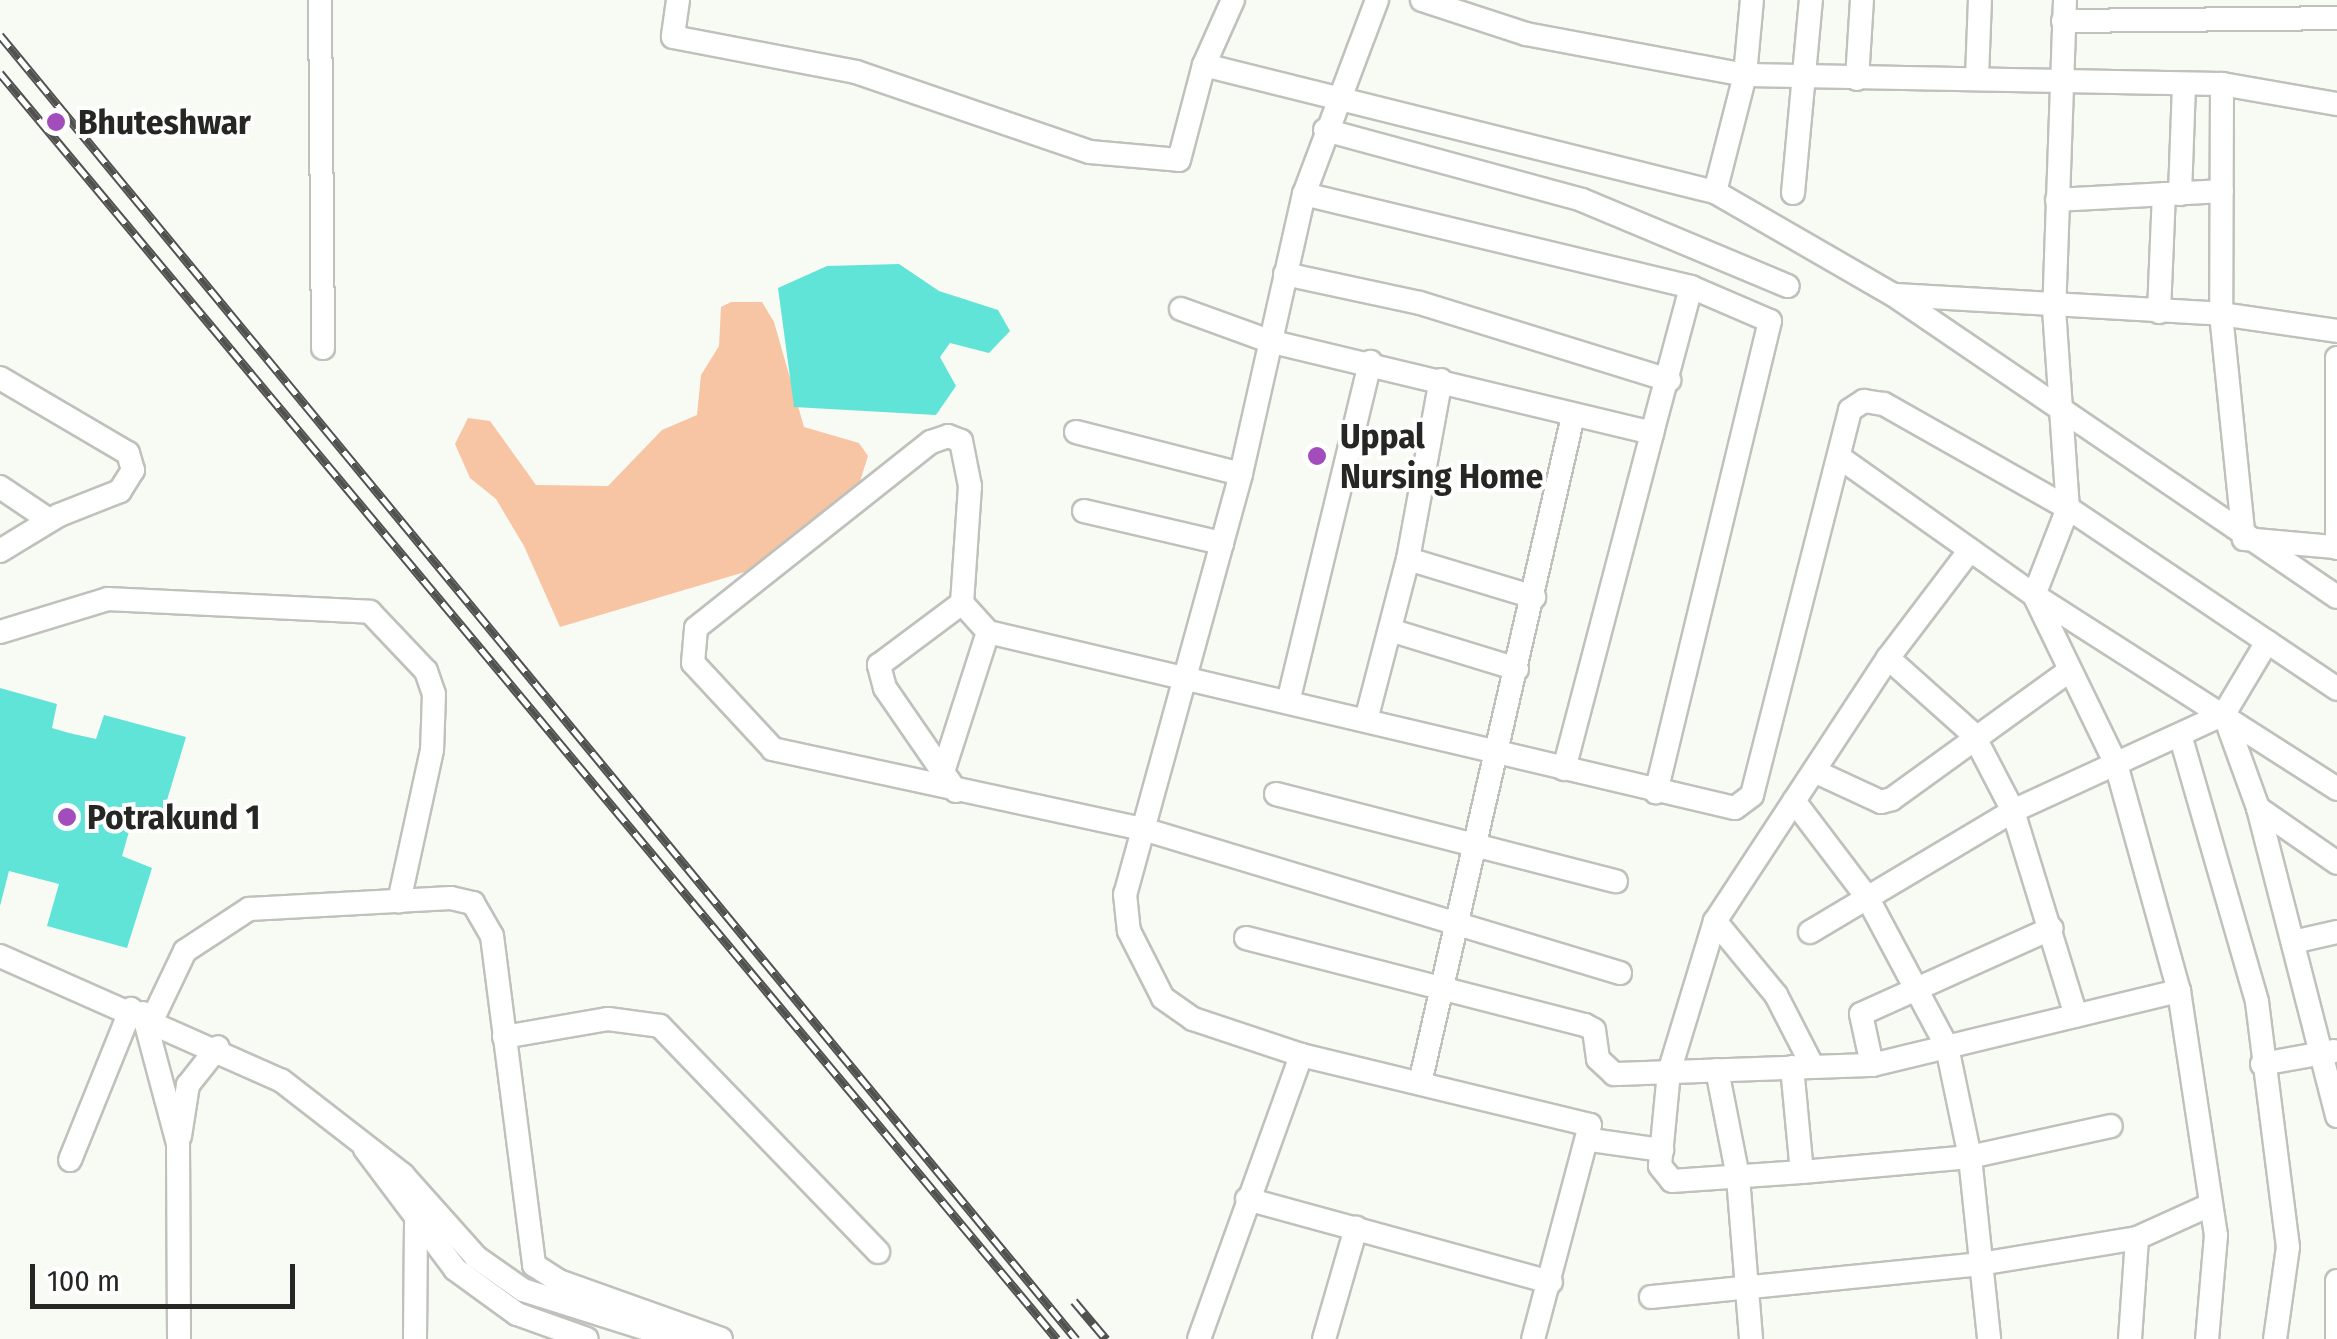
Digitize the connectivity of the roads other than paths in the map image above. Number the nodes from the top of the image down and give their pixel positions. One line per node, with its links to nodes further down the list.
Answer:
1 (320, 0): 45 (street)
2 (678, 0): 16 (street)
3 (1232, 0): 16 (street)
4 (1377, 0): 24 (street)
5 (1422, 0): 17 (street)
6 (1752, 0): 17 (street)
7 (1811, 0): 18 (street)
8 (1862, 0): 20 (street)
9 (1980, 0): 19 (street)
10 (2222, 0): 15 (street)
11 (2064, 10): 12 (street); 21 (street)
12 (2144, 11): 15 (street)
13 (2290, 11): 14 (street); 15 (street)
14 (2337, 18)
15 (2221, 24)
16 (1204, 65): 24 (street)
17 (1745, 75): 18 (street); 28 (street)
18 (1806, 78): 20 (street); 29 (street)
19 (1977, 78): 20 (street); 21 (street)
20 (1857, 79)
21 (2062, 83): 22 (street); 32 (street)
22 (2184, 84): 23 (street); 31 (street)
23 (2222, 84): 25 (street); 27 (street)
24 (1336, 95): 26 (street); 28 (street)
25 (2337, 104)
26 (1325, 130): 30 (street); 35 (street)
27 (2222, 191): 31 (street); 41 (street)
28 (1715, 192): 33 (street)
29 (1793, 193)
30 (1304, 194): 34 (street); 36 (street)
31 (2172, 194): 32 (street); 40 (street)
32 (2057, 200): 39 (street)
33 (1803, 249): 35 (street); 37 (street)
34 (1285, 274): 44 (street); 50 (street)
35 (1788, 286): 42 (street)
36 (1690, 287): 42 (street); 50 (street)
37 (1892, 294): 39 (street); 51 (street)
38 (1181, 309): 44 (street)
39 (2054, 309): 40 (street); 51 (street)
40 (2159, 312): 41 (street)
41 (2221, 314): 43 (street); 61 (street)
42 (1770, 322): 91 (street)
43 (2337, 331)
44 (1269, 341): 47 (street); 56 (street)
45 (323, 348)
46 (2337, 358): 63 (street)
47 (1370, 362): 49 (street); 80 (street)
48 (0, 378): 60 (street)
49 (1441, 380): 52 (street); 66 (street)
50 (1669, 380): 54 (street)
51 (2061, 414): 58 (street); 61 (street)
52 (1573, 416): 54 (street); 68 (street)
53 (1076, 432): 56 (street)
54 (1652, 433): 87 (street)
55 (1839, 457): 58 (street); 64 (street); 91 (street)
56 (1241, 474): 62 (street)
57 (0, 488): 60 (street)
58 (2068, 508): 67 (street); 74 (street)
59 (1084, 511): 62 (street)
60 (49, 520): 65 (street)
61 (2244, 539): 63 (street); 69 (street)
62 (1222, 543): 78 (street)
63 (2335, 548)
64 (1970, 550): 67 (street); 75 (street)
65 (0, 551)
66 (1408, 559): 68 (street); 71 (street)
67 (2034, 595): 77 (street); 81 (street)
68 (1534, 596): 76 (street)
69 (2337, 596)
70 (962, 603): 73 (street); 89 (street); 89 (street)
71 (1390, 630): 76 (street); 82 (street)
72 (0, 632): 101 (street)
73 (988, 632): 78 (street); 89 (street)
74 (2267, 642): 79 (street); 81 (street)
75 (1888, 658): 83 (street); 88 (street)
76 (1518, 669): 85 (street)
77 (2069, 670): 83 (street); 86 (street)
78 (1185, 674): 80 (street); 96 (street)
79 (2337, 689)
80 (1289, 698): 82 (street)
81 (2224, 714): 84 (street); 90 (street); 94 (street)
82 (1366, 720): 85 (street)
83 (1973, 734): 88 (street); 95 (street)
84 (2181, 738): 86 (street); 122 (street)
85 (1497, 756): 87 (street); 97 (street)
86 (2116, 764): 95 (street); 113 (street)
87 (1564, 769): 91 (street)
88 (1814, 771): 93 (street)
89 (949, 781): 96 (street)
90 (2337, 789)
91 (1656, 792)
92 (1276, 794): 97 (street)
93 (1794, 801): 100 (street); 102 (street)
94 (2258, 808): 98 (street); 108 (street)
95 (2012, 812): 100 (street); 104 (street)
96 (1142, 829): 103 (street); 120 (street)
97 (1476, 845): 99 (street); 103 (street)
98 (2337, 863)
99 (1616, 881)
100 (1867, 897): 105 (street); 111 (street)
101 (398, 901): 114 (street); 116 (street)
102 (1715, 922): 123 (street); 125 (street)
103 (1457, 926): 110 (street); 112 (street)
104 (2052, 928): 111 (street); 115 (street)
105 (1810, 932)
106 (2337, 932): 108 (street)
107 (1246, 938): 112 (street)
108 (2293, 942): 119 (street)
109 (0, 956): 114 (street)
110 (1620, 972)
111 (1917, 988): 118 (street); 121 (street)
112 (1442, 990): 125 (street); 126 (street)
113 (2179, 991): 115 (street); 138 (street)
114 (142, 1013): 117 (street); 131 (street); 134 (street)
115 (2076, 1016): 118 (street)
116 (504, 1038): 142 (street); 152 (street)
117 (218, 1047): 130 (street); 131 (street)
118 (1947, 1047): 121 (street); 133 (street)
119 (2330, 1052): 122 (street); 127 (street)
120 (1301, 1055): 126 (street); 137 (street)
121 (1872, 1064): 123 (street)
122 (2262, 1064): 160 (street)
123 (1802, 1067): 124 (street); 135 (street)
124 (1717, 1070): 125 (street); 136 (street)
125 (1669, 1072): 132 (street)
126 (1420, 1083): 129 (street)
127 (2337, 1116)
128 (2111, 1126): 133 (street)
129 (1591, 1140): 132 (street); 144 (street)
130 (363, 1141): 139 (street); 151 (street)
131 (178, 1144): 148 (street)
132 (1662, 1150): 136 (street)
133 (1970, 1157): 135 (street); 143 (street)
134 (70, 1160)
135 (1802, 1172): 136 (street)
136 (1738, 1176): 146 (street)
137 (1248, 1199): 140 (street); 153 (street)
138 (2210, 1205): 141 (street); 159 (street)
139 (416, 1221): 149 (street); 150 (street)
140 (1356, 1228): 144 (street); 154 (street)
141 (2136, 1238): 143 (street); 158 (street)
142 (878, 1252)
143 (1980, 1264): 146 (street); 157 (street)
144 (1551, 1282): 155 (street)
145 (2337, 1282): 161 (street)
146 (1750, 1290): 147 (street); 156 (street)
147 (1652, 1297)
148 (178, 1339)
149 (414, 1339)
150 (587, 1339)
151 (678, 1339)
152 (721, 1339)
153 (1200, 1339)
154 (1324, 1339)
155 (1533, 1339)
156 (1750, 1339)
157 (1989, 1339)
158 (2130, 1339)
159 (2207, 1339)
160 (2275, 1339)
161 (2337, 1339)

